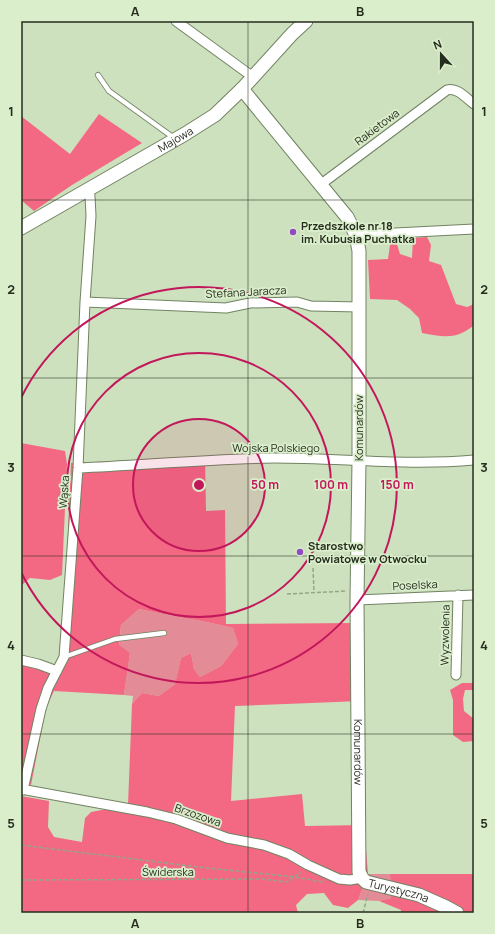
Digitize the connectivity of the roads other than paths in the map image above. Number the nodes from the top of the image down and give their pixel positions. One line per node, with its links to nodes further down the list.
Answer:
1 (176, 21): 4 (street)
2 (306, 21): 4 (street, Majowa)
3 (98, 75): 7 (lane)
4 (254, 77): 5 (street, Majowa)
5 (242, 89): 7 (street, Majowa); 8 (street, Komunardów)
6 (474, 104): 8 (street, Rakietowa)
7 (176, 139): 9 (street, Majowa)
8 (320, 185): 12 (street, Komunardów)
9 (88, 190): 10 (street, Majowa); 13 (street, Wąska)
10 (21, 228)
11 (474, 228): 12 (street)
12 (356, 235): 14 (street, Komunardów)
13 (85, 302): 14 (street, Stefana Jaracza); 17 (street, Wąska)
14 (360, 306): 16 (street, Komunardów)
15 (474, 460): 16 (street, Wojska Polskiego)
16 (359, 462): 17 (street, Wojska Polskiego); 20 (street, Komunardów)
17 (78, 468): 22 (street, Wąska)
18 (458, 595): 19 (street, Poselska); 20 (street, Poselska); 25 (street, Wyzwolenia)
19 (474, 595)
20 (357, 596): 27 (street, Komunardów)
21 (164, 633): 22 (lane)
22 (64, 657): 24 (street, Wąska)
23 (21, 660): 24 (street)
24 (57, 671): 26 (street, Wąska)
25 (456, 675)
26 (22, 789): 27 (street, Brzozowa)
27 (366, 883): 28 (street, Turystyczna)
28 (457, 913)

